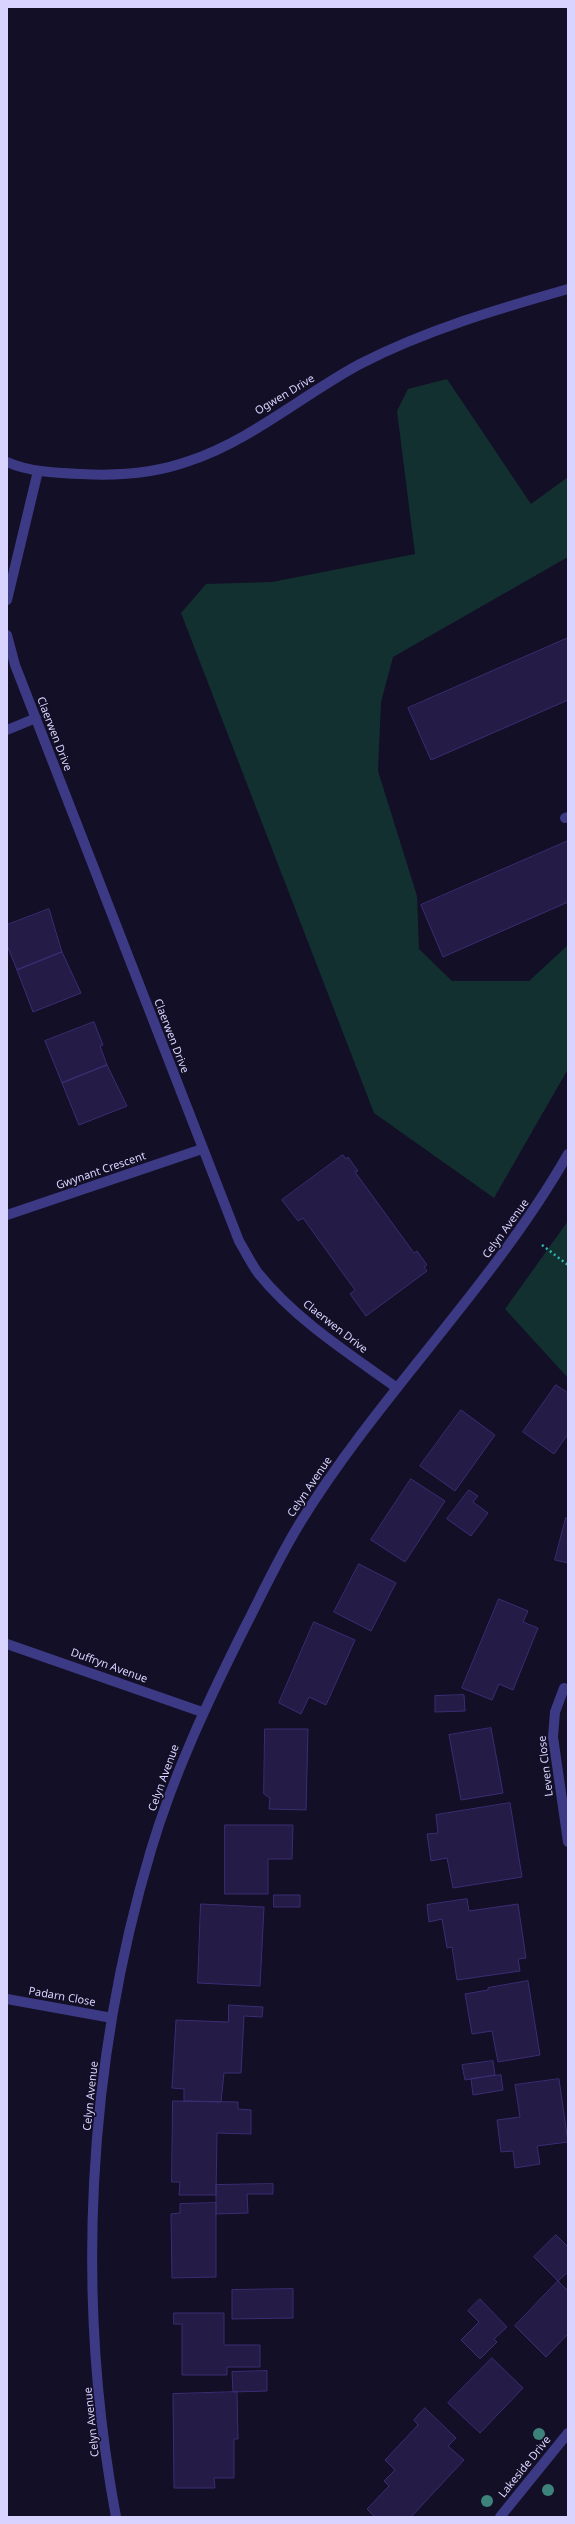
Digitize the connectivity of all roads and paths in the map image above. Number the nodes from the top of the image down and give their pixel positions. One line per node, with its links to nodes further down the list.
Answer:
1 (568, 289): 3 (street, Ogwen Drive)
2 (7, 462): 3 (street, Ogwen Drive)
3 (38, 470): 4 (street)
4 (7, 600)
5 (7, 635): 6 (street, Claerwen Drive)
6 (36, 718): 7 (street); 8 (street, Claerwen Drive)
7 (7, 730)
8 (202, 1149): 10 (street, Gwynant Crescent); 13 (street, Claerwen Drive)
9 (568, 1154): 13 (street, Celyn Avenue)
10 (7, 1215)
11 (542, 1245): 12 (path)
12 (568, 1265)
13 (397, 1388): 16 (street, Celyn Avenue)
14 (7, 1644): 16 (street, Duffryn Avenue)
15 (564, 1688): 17 (street, Leven Close)
16 (202, 1712): 19 (street, Celyn Avenue)
17 (568, 1842)
18 (7, 1999): 19 (street, Padarn Close)
19 (112, 2018): 21 (street, Celyn Avenue)
20 (568, 2433): 22 (street, Lakeside Drive)
21 (116, 2517)
22 (500, 2517)

